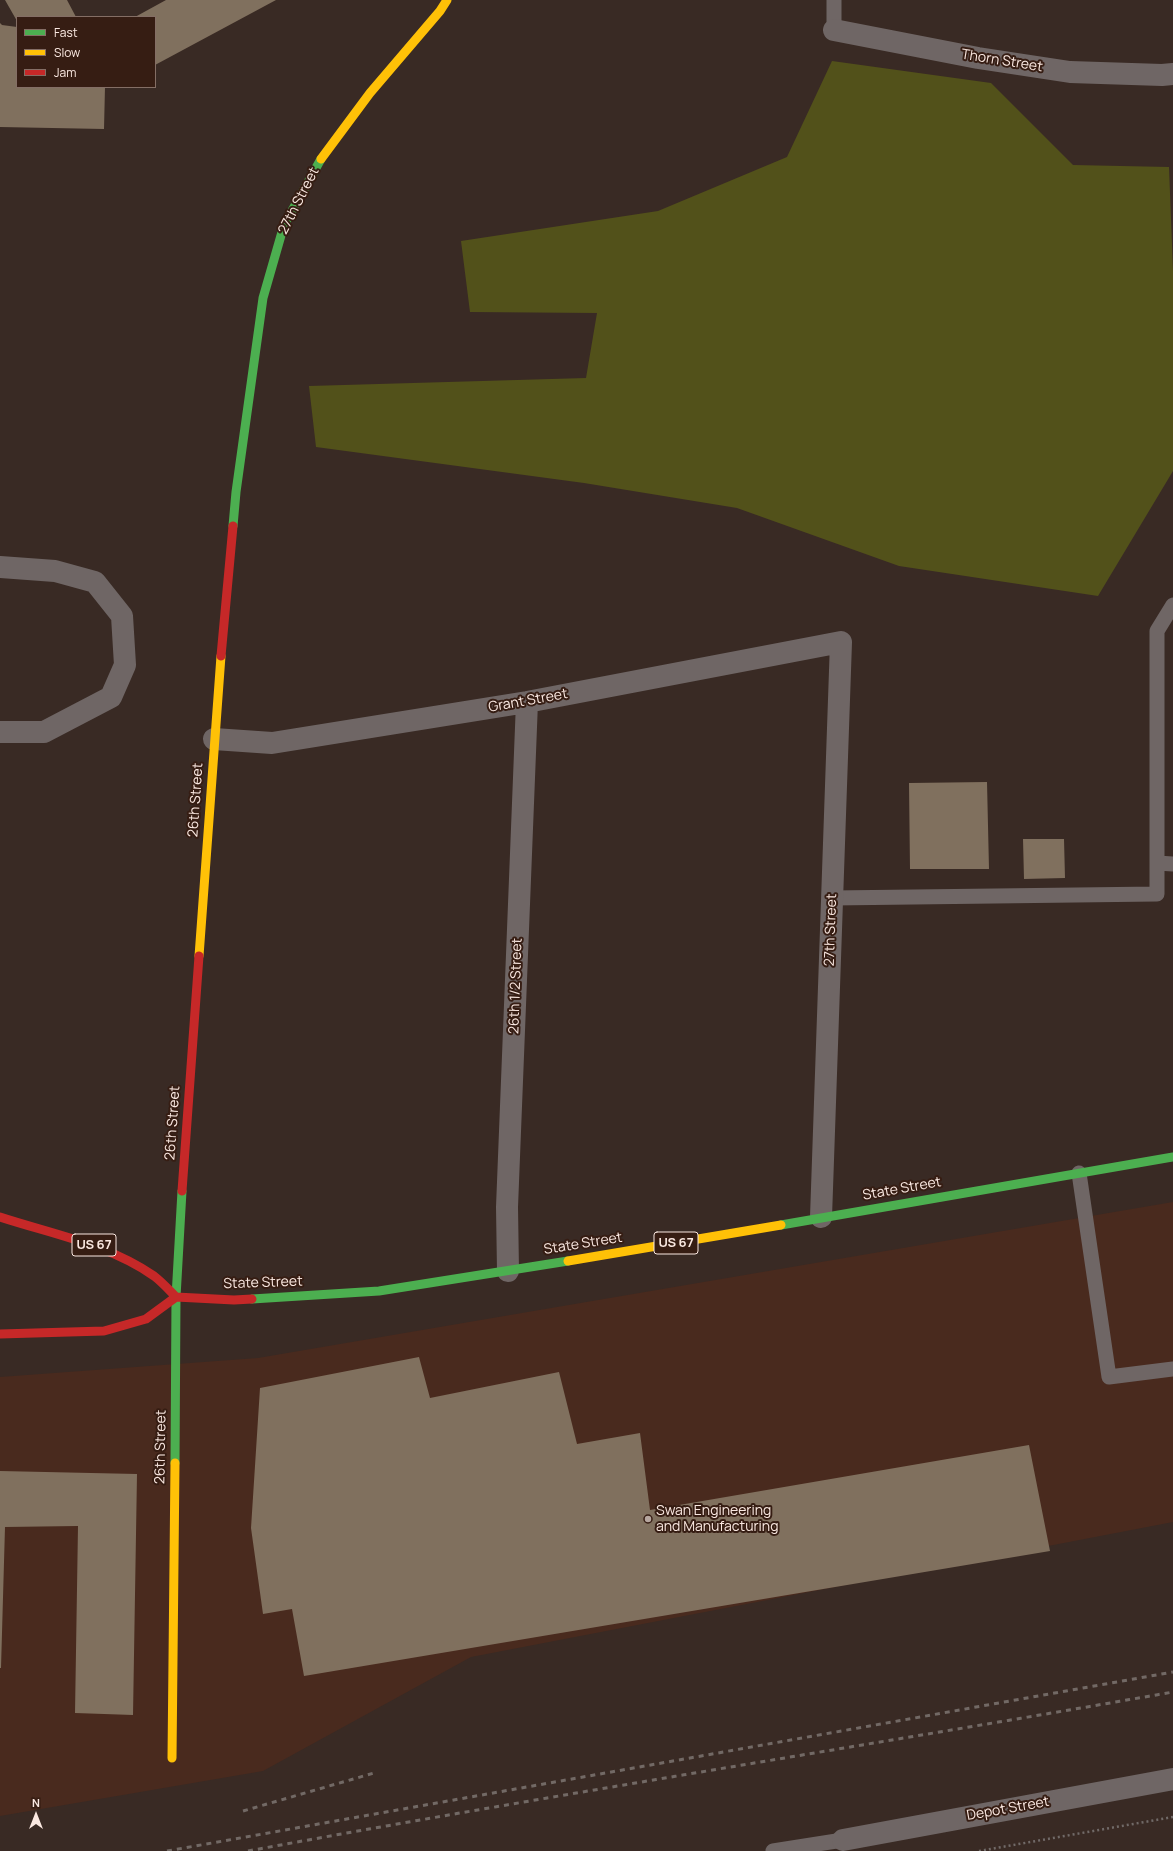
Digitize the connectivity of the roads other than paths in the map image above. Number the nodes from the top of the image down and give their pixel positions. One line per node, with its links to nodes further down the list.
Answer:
1 (447, 0): 5 (street, 27th Street)
2 (834, 0): 3 (lane)
3 (834, 30): 4 (street, Thorn Street)
4 (1173, 74)
5 (236, 492): 11 (street, 26th Street)
6 (0, 567): 10 (street)
7 (1173, 605): 12 (lane)
8 (841, 642): 9 (street, Grant Street); 14 (street, 27th Street)
9 (527, 702): 11 (street, Grant Street); 19 (street, 26th 1/2 Street)
10 (0, 732)
11 (214, 739): 20 (street, 26th Street)
12 (1157, 863): 13 (lane); 14 (lane)
13 (1173, 864)
14 (832, 898): 18 (street, 27th Street)
15 (1173, 1156): 16 (street, State Street / US 67)
16 (1079, 1173): 18 (street, State Street / US 67); 22 (lane)
17 (0, 1217): 20 (street, US 67)
18 (821, 1217): 19 (street, State Street / US 67)
19 (508, 1271): 20 (street, State Street / US 67)
20 (176, 1297): 21 (street); 23 (street, 26th Street)
21 (0, 1334)
22 (1173, 1369)
23 (172, 1758)
24 (1173, 1779): 25 (street, Depot Street)
25 (843, 1840): 26 (lane)
26 (773, 1851)

